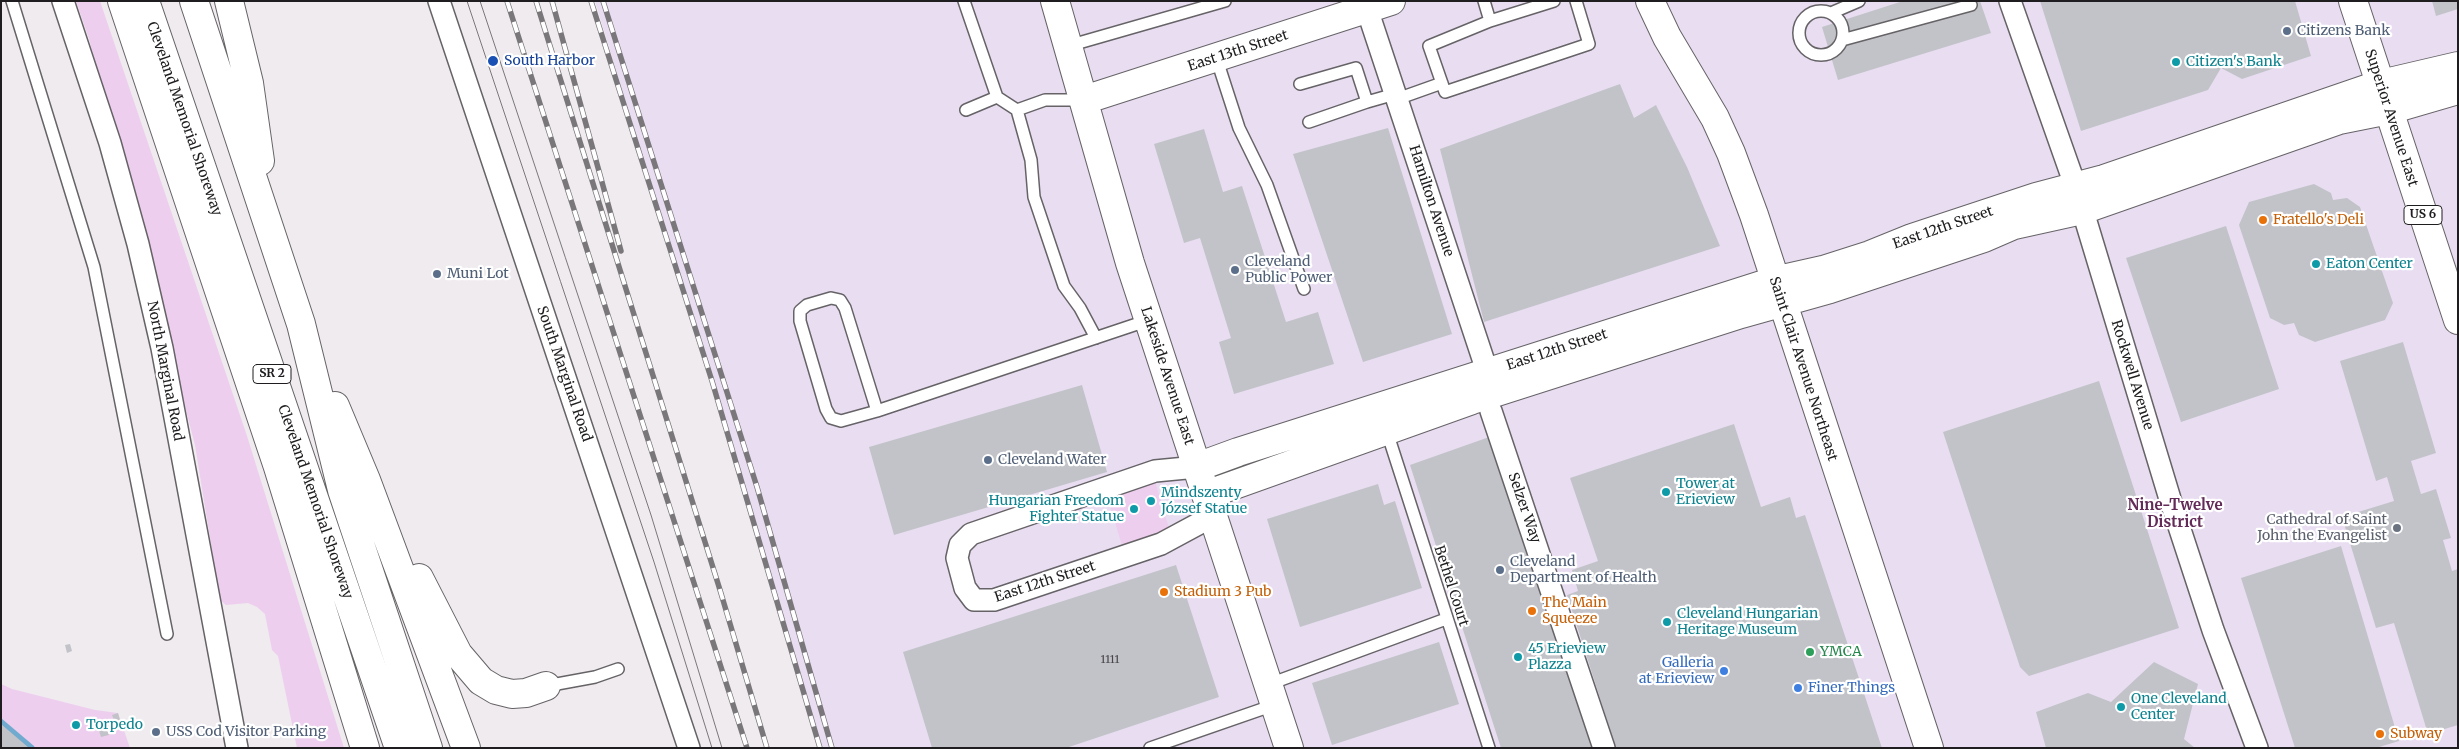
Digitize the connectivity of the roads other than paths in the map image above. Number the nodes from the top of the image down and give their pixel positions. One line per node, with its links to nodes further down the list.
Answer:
1 (12, 1): 53 (lane)
2 (63, 1): 57 (street, North Marginal Road)
3 (122, 1): 58 (main road)
4 (145, 1): 59 (main road, Cleveland Memorial Shoreway / SR 2)
5 (194, 1): 39 (main road, Cleveland Memorial Shoreway / SR 2)
6 (229, 1): 39 (main road)
7 (439, 1): 62 (street, South Marginal Road)
8 (964, 1): 31 (lane)
9 (1055, 1): 23 (main road, Lakeside Avenue East)
10 (1225, 1): 23 (lane)
11 (1484, 1): 21 (lane)
12 (1554, 1): 21 (lane)
13 (1576, 1): 26 (lane)
14 (1650, 1): 41 (main road, Saint Clair Avenue Northeast)
15 (1859, 1): 20 (lane)
16 (2010, 1): 38 (street, Rockwell Avenue)
17 (2353, 1): 28 (main road, Superior Avenue East / US 6)
18 (1970, 5): 22 (lane)
19 (1363, 7): 24 (main road, East 13th Street); 30 (street, Hamilton Avenue)
20 (1831, 13): 22 (lane); 22 (lane)
21 (1490, 21): 26 (lane)
22 (1842, 40)
23 (1068, 46): 32 (main road, Lakeside Avenue East)
24 (1216, 57): 32 (main road, East 13th Street); 40 (lane)
25 (2458, 66): 28 (main road, East 12th Street)
26 (1442, 83): 30 (lane)
27 (1300, 84): 33 (lane)
28 (2380, 84): 36 (main road, Superior Avenue East / US 6); 38 (main road, East 12th Street)
29 (2458, 90): 36 (main road, East 12th Street)
30 (1396, 96): 33 (lane); 46 (street, Hamilton Avenue)
31 (997, 98): 34 (lane); 35 (lane)
32 (1084, 100): 35 (lane); 42 (main road, Lakeside Avenue East)
33 (1367, 102): 37 (lane)
34 (966, 110)
35 (1017, 110): 45 (lane)
36 (2389, 110): 38 (main road, East 12th Street); 43 (main road, Superior Avenue East / US 6)
37 (1309, 122)
38 (2078, 198): 41 (main road, East 12th Street); 68 (street, Rockwell Avenue)
39 (270, 230): 44 (main road, Cleveland Memorial Shoreway / SR 2)
40 (1304, 289)
41 (1778, 292): 46 (main road, East 12th Street); 67 (main road, Saint Clair Avenue Northeast)
42 (1149, 320): 45 (lane); 49 (main road, Lakeside Avenue East)
43 (2458, 320)
44 (301, 324): 50 (main road); 60 (main road, Cleveland Memorial Shoreway / SR 2)
45 (1096, 338): 47 (lane)
46 (1491, 392): 48 (main road, East 12th Street); 49 (main road, East 12th Street); 66 (street, Selzer Way)
47 (877, 411): 47 (lane)
48 (1387, 432): 51 (main road, East 12th Street); 52 (lane, Bethel Court)
49 (1197, 467): 51 (main road, Lakeside Avenue East); 51 (street, East 12th Street)
50 (366, 480): 55 (main road); 61 (main road)
51 (1209, 506): 56 (main road, Lakeside Avenue East)
52 (1446, 619): 56 (lane); 65 (lane, Bethel Court)
53 (167, 634)
54 (618, 670): 55 (lane)
55 (546, 686)
56 (1270, 695): 63 (lane); 64 (main road, Lakeside Avenue East)
57 (237, 748)
58 (365, 748)
59 (399, 748)
60 (428, 748)
61 (466, 748)
62 (689, 748)
63 (1150, 748)
64 (1289, 748)
65 (1489, 748)
66 (1604, 748)
67 (1929, 748)
68 (2257, 748)

